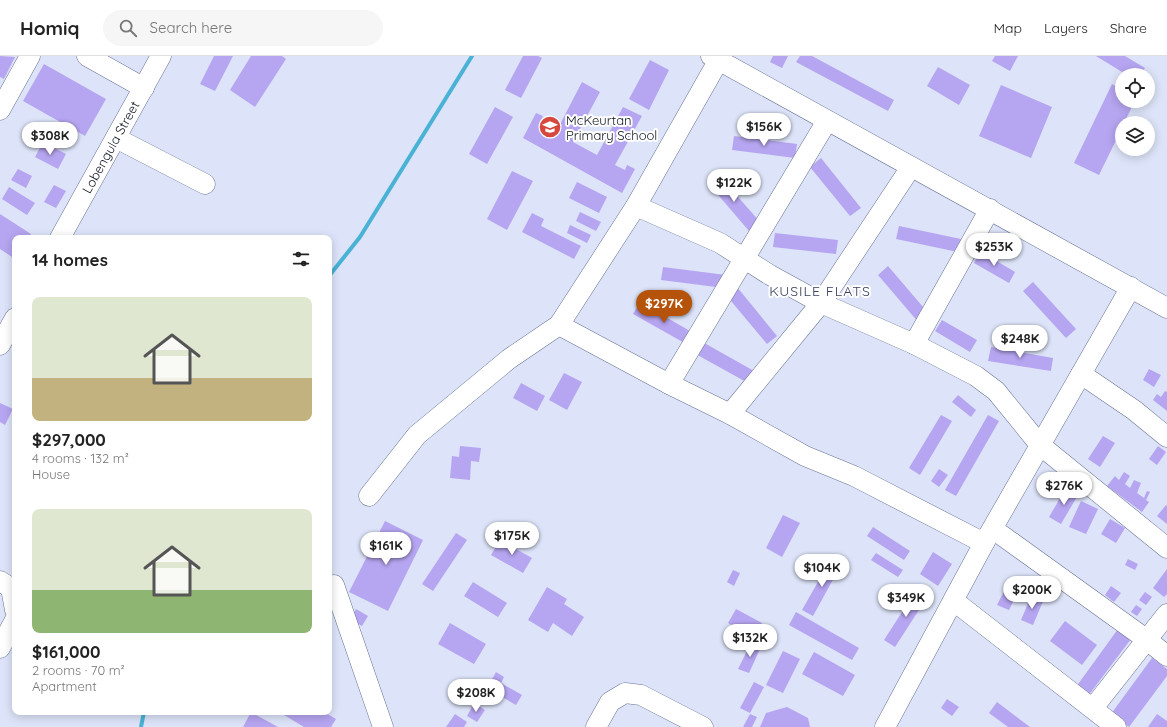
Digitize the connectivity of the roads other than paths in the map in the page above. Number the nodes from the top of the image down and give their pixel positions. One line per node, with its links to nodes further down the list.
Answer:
1 (30, 56): 6 (street)
2 (87, 56): 5 (street)
3 (161, 56): 5 (street, Lobengula Street)
4 (717, 57): 7 (street); 11 (street)
5 (144, 88): 8 (street, Lobengula Street)
6 (0, 110)
7 (827, 121): 9 (street); 14 (street)
8 (116, 138): 10 (street); 13 (street, Lobengula Street)
9 (911, 167): 12 (street); 16 (street)
10 (205, 184)
11 (636, 206): 14 (street); 19 (street)
12 (990, 209): 15 (street); 20 (street)
13 (62, 235)
14 (744, 259): 16 (street); 23 (street)
15 (1131, 287): 17 (street); 22 (street)
16 (821, 303): 20 (street); 24 (street)
17 (1167, 308)
18 (12, 323): 21 (street)
19 (559, 325): 23 (street); 27 (street)
20 (914, 344): 26 (street)
21 (0, 345)
22 (1081, 374): 25 (street); 26 (street)
23 (669, 384): 24 (street)
24 (730, 414): 28 (street)
25 (1167, 437)
26 (1040, 445): 28 (street); 29 (street)
27 (369, 496)
28 (988, 536): 33 (street); 36 (street)
29 (1167, 548)
30 (0, 581): 32 (street)
31 (334, 585): 40 (street)
32 (12, 594)
33 (954, 601): 39 (street); 43 (street)
34 (1167, 614): 36 (street)
35 (12, 626): 37 (street)
36 (1146, 639): 38 (street); 39 (street)
37 (0, 648)
38 (1167, 656)
39 (1093, 708): 44 (street)
40 (383, 727)
41 (596, 727): 42 (street)
42 (703, 727)
43 (885, 727)
44 (1116, 727)

